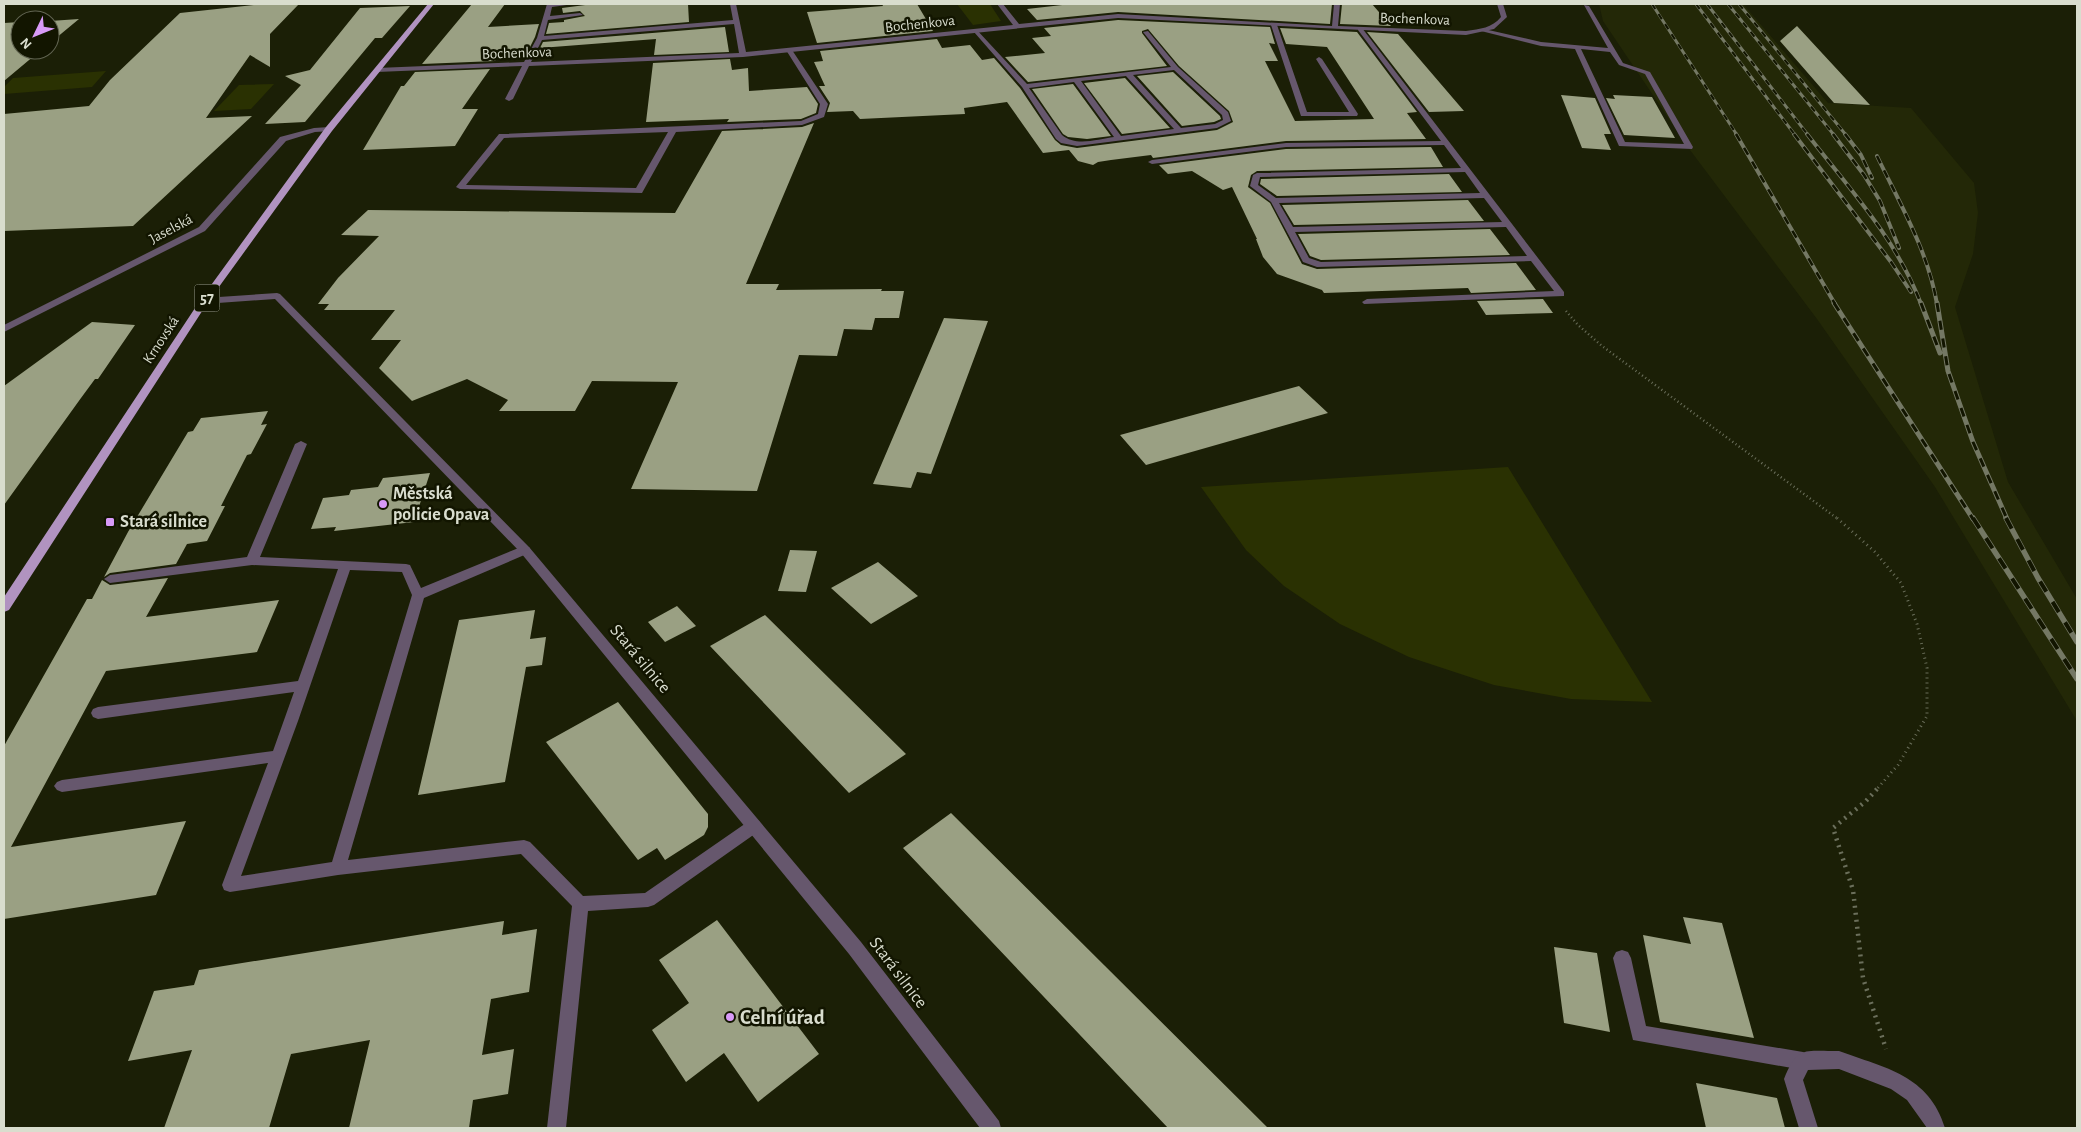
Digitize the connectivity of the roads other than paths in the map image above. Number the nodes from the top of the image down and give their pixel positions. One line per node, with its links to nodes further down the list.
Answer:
1 (431, 4): 27 (main road, Krnovská / 57)
2 (571, 4): 7 (street)
3 (733, 4): 11 (street)
4 (1000, 4): 13 (street)
5 (1337, 4): 14 (street)
6 (1500, 4): 17 (street)
7 (550, 5): 10 (street)
8 (1586, 6): 22 (street)
9 (580, 16): 10 (street)
10 (546, 18): 19 (street)
11 (736, 22): 19 (street); 23 (street)
12 (1274, 25): 13 (street, Bochenkova); 14 (street, Bochenkova); 24 (street)
13 (1017, 26): 16 (street, Bochenkova)
14 (1335, 28): 15 (street, Bochenkova)
15 (1360, 29): 17 (street, Bochenkova); 36 (street)
16 (976, 31): 21 (street, Bochenkova); 30 (street)
17 (1484, 31): 20 (street)
18 (1146, 32): 26 (street)
19 (540, 38): 25 (street)
20 (1577, 47): 22 (street); 22 (street)
21 (789, 50): 23 (street, Bochenkova); 33 (street)
22 (1613, 50)
23 (743, 55): 25 (street, Bochenkova)
24 (1319, 59)
25 (527, 65): 27 (street, Bochenkova); 31 (street)
26 (1176, 68): 28 (street); 34 (street)
27 (377, 70): 32 (main road, Krnovská / 57)
28 (1128, 74): 29 (street); 34 (street)
29 (1076, 80): 30 (street); 35 (street)
30 (1025, 86): 35 (street)
31 (509, 99)
32 (329, 129): 44 (main road, Krnovská / 57); 46 (street, Jaselská)
33 (673, 130): 33 (street)
34 (1179, 131): 35 (street)
35 (1119, 138)
36 (1447, 143): 37 (street); 38 (street)
37 (1152, 162)
38 (1467, 170): 39 (street); 40 (street)
39 (1486, 195): 40 (street); 41 (street)
40 (1274, 202): 42 (street)
41 (1508, 224): 42 (street); 43 (street)
42 (1290, 230): 43 (street)
43 (1533, 258): 45 (street)
44 (204, 301): 48 (street, Stará silnice); 53 (main road, Krnovská / 57)
45 (1367, 302)
46 (4, 330)
47 (300, 444): 49 (street)
48 (525, 550): 52 (street); 58 (street, Stará silnice)
49 (252, 560): 50 (street); 51 (street)
50 (346, 564): 52 (street); 54 (street)
51 (110, 579)
52 (418, 596): 59 (street)
53 (4, 607)
54 (304, 685): 55 (street); 56 (street)
55 (98, 713)
56 (278, 756): 57 (street); 59 (street)
57 (62, 786)
58 (754, 826): 60 (street); 64 (street, Stará silnice)
59 (338, 868): 60 (street)
60 (580, 904): 63 (street)
61 (1622, 958): 62 (street)
62 (1803, 1061): 65 (street); 66 (street)
63 (558, 1128)
64 (992, 1128)
65 (1808, 1128)
66 (1936, 1128)

